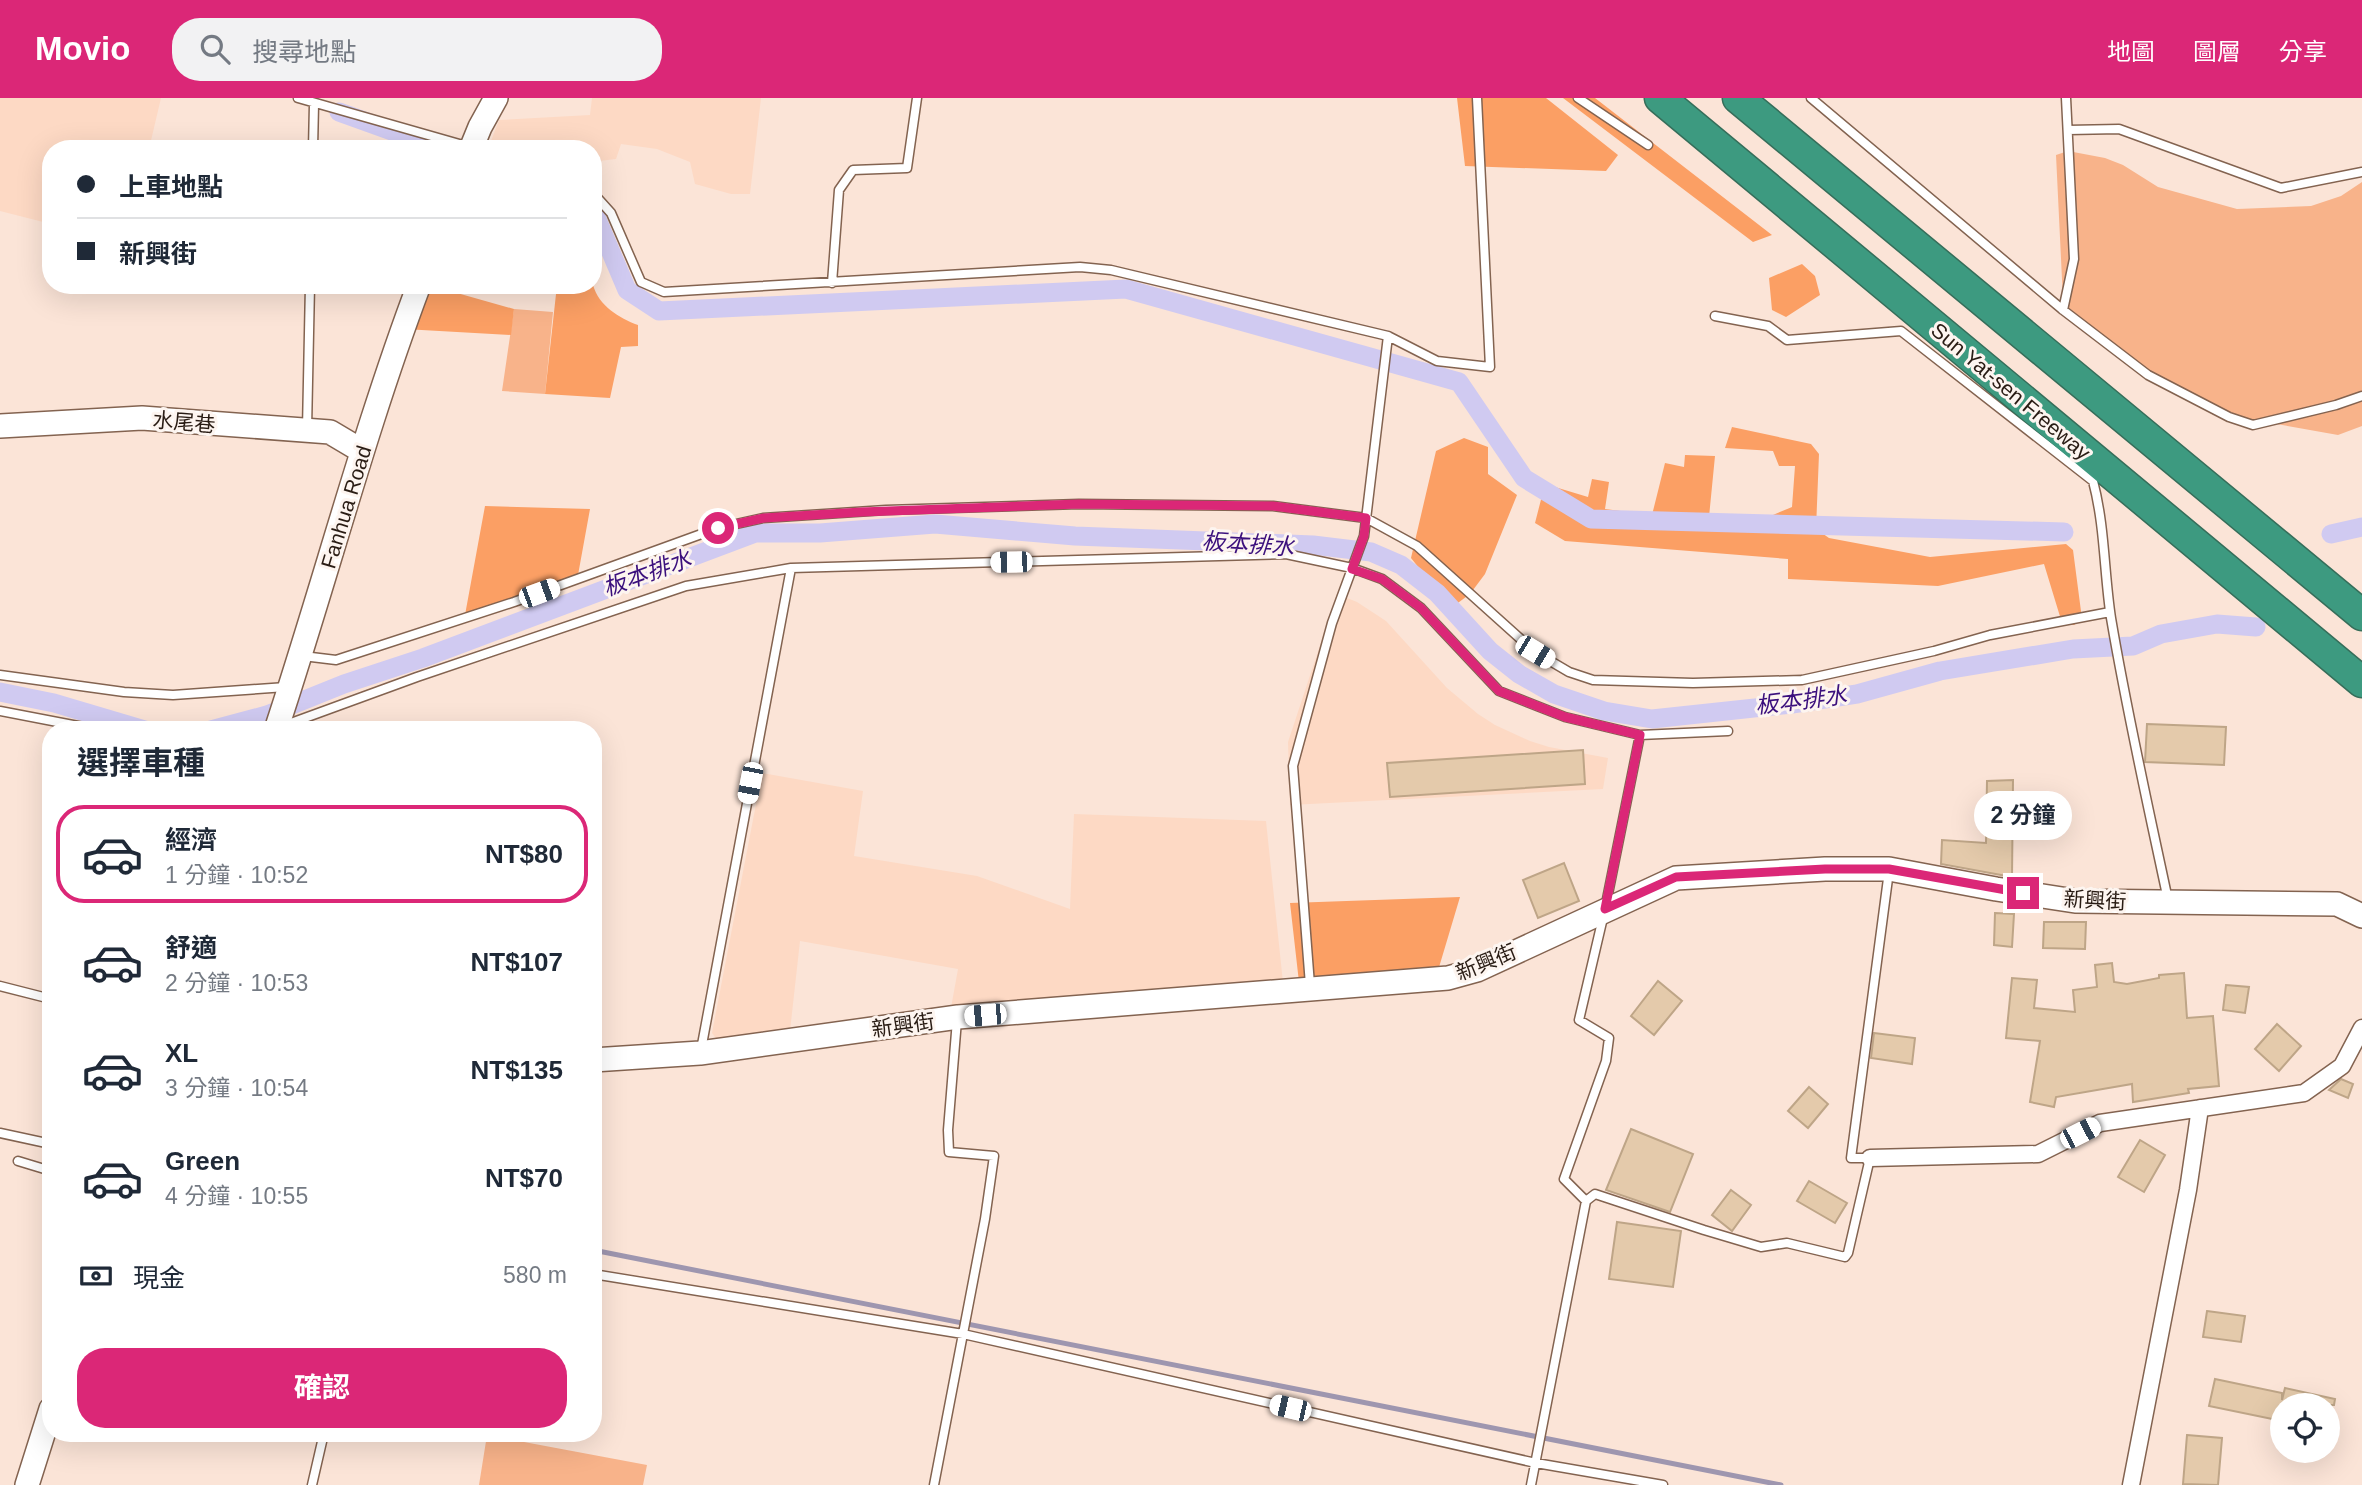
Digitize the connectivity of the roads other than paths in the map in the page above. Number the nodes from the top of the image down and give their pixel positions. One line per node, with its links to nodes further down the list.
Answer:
1 (298, 98): 10 (lane)
2 (496, 98): 14 (street)
3 (917, 98): 18 (lane)
4 (1477, 98): 23 (lane)
5 (1578, 98): 15 (lane)
6 (1660, 98): 35 (highway, Sun Yat-sen Freeway)
7 (1738, 98): 32 (highway)
8 (1811, 98): 21 (lane)
9 (2066, 98): 11 (lane)
10 (314, 104): 12 (lane); 13 (lane)
11 (2068, 130): 16 (lane); 21 (lane)
12 (313, 140)
13 (443, 140)
14 (476, 140)
15 (1648, 145)
16 (2362, 172)
17 (602, 202): 18 (lane)
18 (832, 282): 23 (lane)
19 (310, 294): 26 (lane)
20 (416, 294): 27 (street, Fanhua Road)
21 (2063, 310): 24 (lane)
22 (1715, 316): 31 (lane)
23 (1388, 336): 28 (lane)
24 (2362, 396)
25 (0, 426): 26 (street, 水尾巷)
26 (307, 432): 27 (street, 水尾巷)
27 (362, 451): 33 (street, Fanhua Road)
28 (1366, 518): 30 (lane); 31 (lane); 33 (lane)
29 (790, 568): 30 (lane); 40 (lane); 52 (lane)
30 (1352, 569): 42 (lane); 48 (lane)
31 (2110, 612): 44 (lane)
32 (2362, 615)
33 (301, 656): 36 (street, Fanhua Road)
34 (0, 675): 36 (lane)
35 (2362, 682)
36 (290, 687): 39 (street, Fanhua Road)
37 (0, 711): 38 (lane)
38 (52, 721)
39 (277, 721)
40 (296, 721)
41 (1728, 731): 42 (lane)
42 (1640, 735): 45 (lane)
43 (1889, 869): 44 (street, 新興街); 45 (street, 新興街); 57 (lane)
44 (2169, 903): 46 (street, 新興街)
45 (1605, 909): 48 (street, 新興街); 60 (lane)
46 (2362, 916)
47 (0, 986): 49 (lane)
48 (1310, 988): 50 (street, 新興街)
49 (42, 997)
50 (958, 1017): 52 (street, 新興街); 62 (lane)
51 (2362, 1028): 54 (street)
52 (700, 1053): 53 (street, 新興街)
53 (602, 1059)
54 (2200, 1108): 57 (street); 71 (street)
55 (0, 1133): 56 (lane)
56 (42, 1142)
57 (1870, 1158): 60 (lane)
58 (18, 1161): 59 (lane)
59 (42, 1168)
60 (1586, 1201): 65 (lane)
61 (602, 1275): 62 (lane)
62 (963, 1334): 65 (lane); 68 (lane)
63 (42, 1438): 66 (street)
64 (322, 1442): 67 (lane)
65 (1536, 1463): 69 (lane); 70 (lane)
66 (27, 1485)
67 (312, 1485)
68 (934, 1485)
69 (1531, 1485)
70 (1663, 1485)
71 (2131, 1485)

